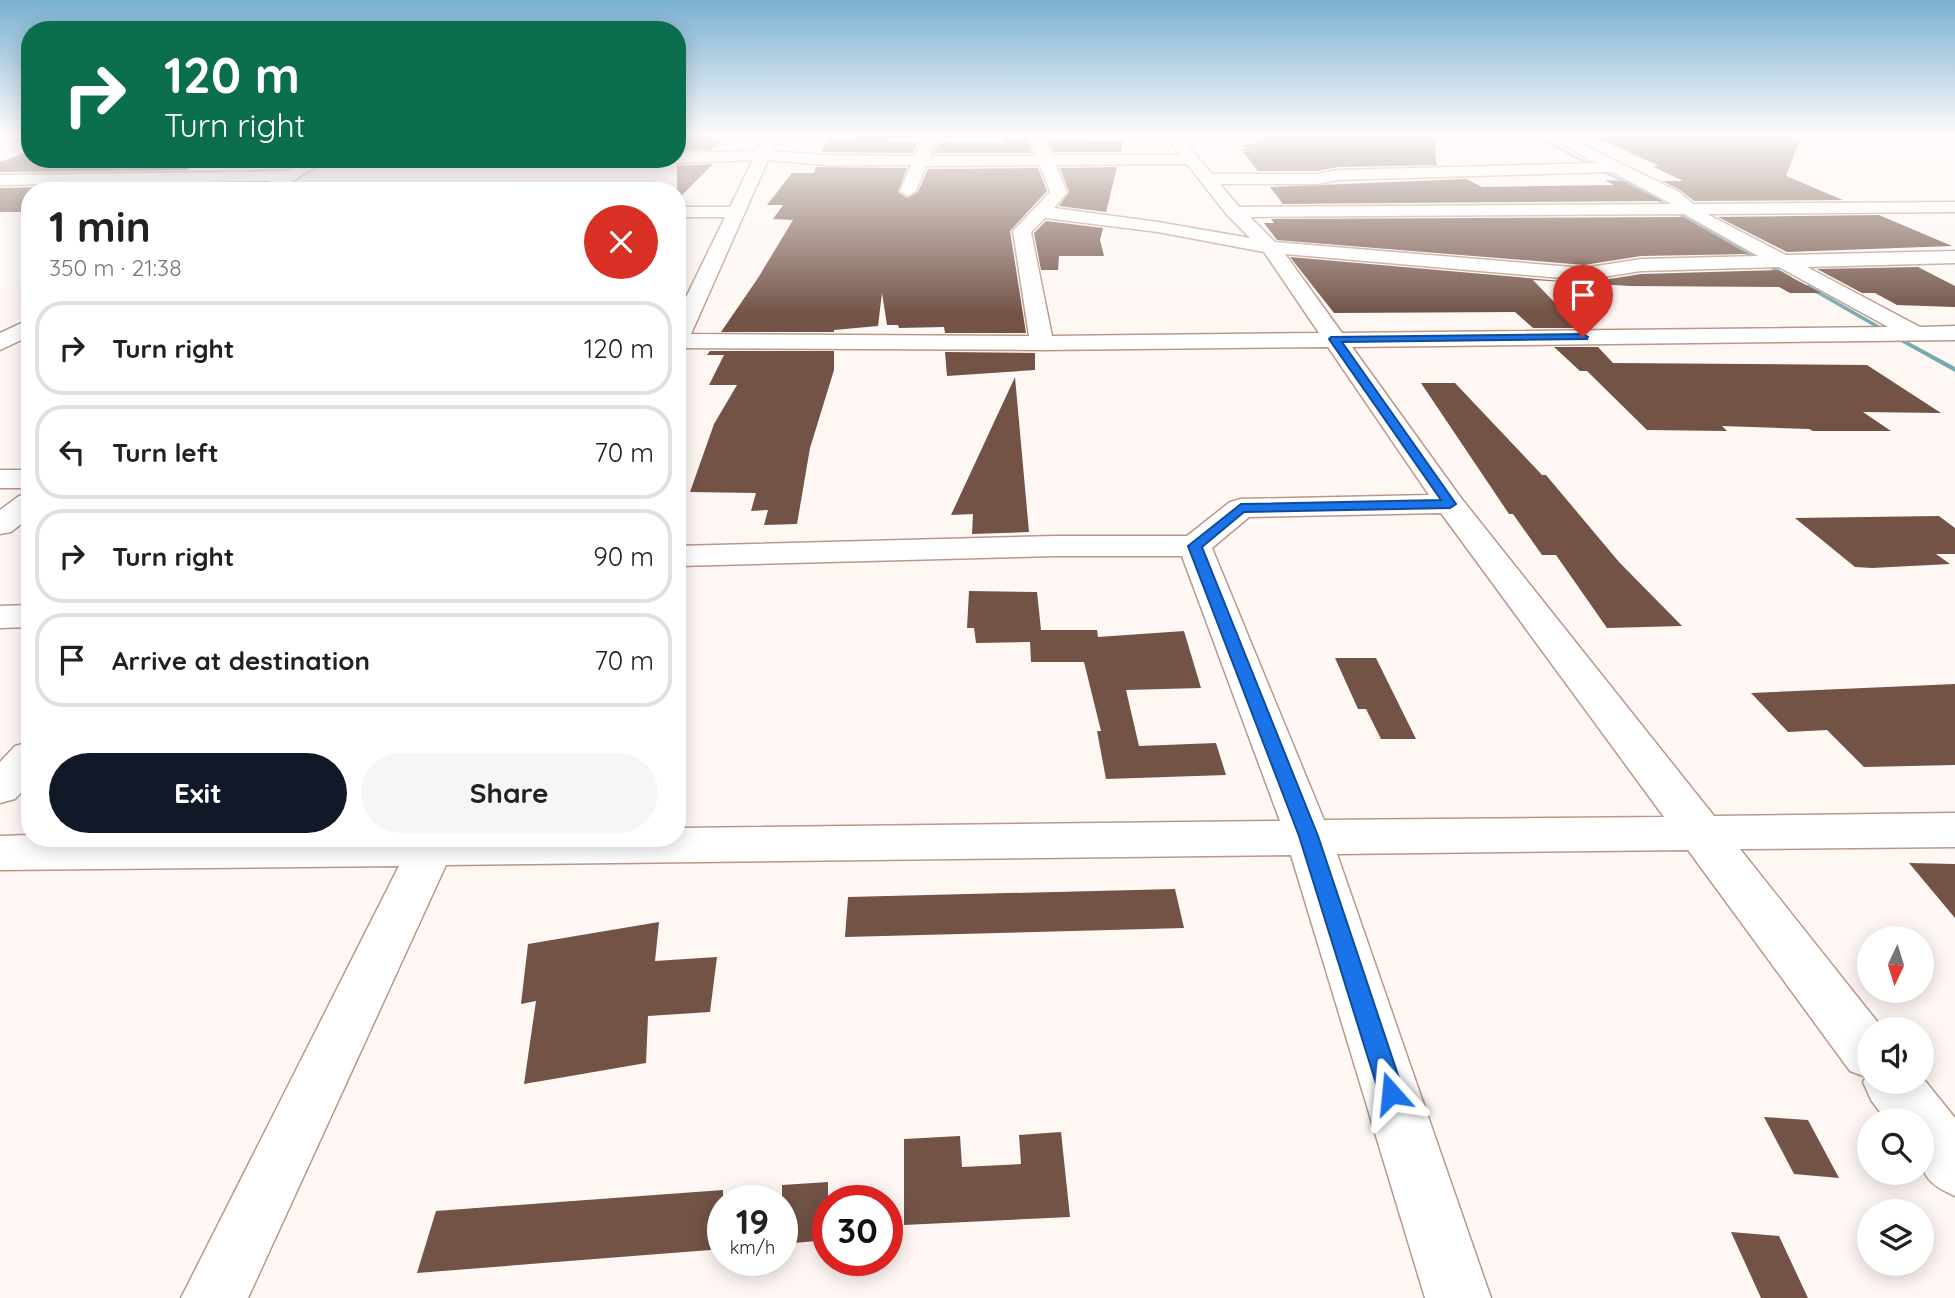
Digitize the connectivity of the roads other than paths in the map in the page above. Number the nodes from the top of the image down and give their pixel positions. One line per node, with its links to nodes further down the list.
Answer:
1 (745, 195): 8 (street)
2 (1058, 195): 9 (street)
3 (1221, 195): 10 (street)
4 (1670, 195): 6 (street)
5 (1955, 207): 6 (street)
6 (1689, 209): 10 (street); 13 (street)
7 (686, 212): 8 (street)
8 (737, 212): 14 (street)
9 (1041, 212): 11 (street); 21 (street)
10 (1234, 212): 11 (street)
11 (1270, 247): 13 (street); 18 (street)
12 (1955, 257): 13 (street)
13 (1783, 262): 17 (street)
14 (686, 321)
15 (21, 331): 20 (street)
16 (1955, 332): 17 (street)
17 (1915, 333): 18 (street); 23 (street)
18 (1334, 339): 21 (street); 27 (street)
19 (686, 340): 21 (street)
20 (0, 343)
21 (1042, 343)
22 (21, 353): 24 (street)
23 (1955, 353)
24 (0, 354)
25 (21, 478): 26 (street)
26 (0, 479)
27 (1450, 504): 30 (street); 37 (street)
28 (21, 509): 29 (street)
29 (0, 525)
30 (1195, 546): 31 (street); 38 (street)
31 (686, 556)
32 (0, 617): 33 (street)
33 (21, 617)
34 (21, 766): 35 (street)
35 (0, 788)
36 (1955, 830): 37 (street)
37 (1703, 835): 38 (street); 43 (street)
38 (1308, 836): 39 (street); 49 (street)
39 (686, 841)
40 (260, 847): 42 (street)
41 (432, 847): 48 (street)
42 (0, 853)
43 (1857, 1037)
44 (1900, 1094): 45 (street)
45 (1911, 1108)
46 (1934, 1138): 47 (street)
47 (1955, 1166)
48 (214, 1298)
49 (1458, 1298)

